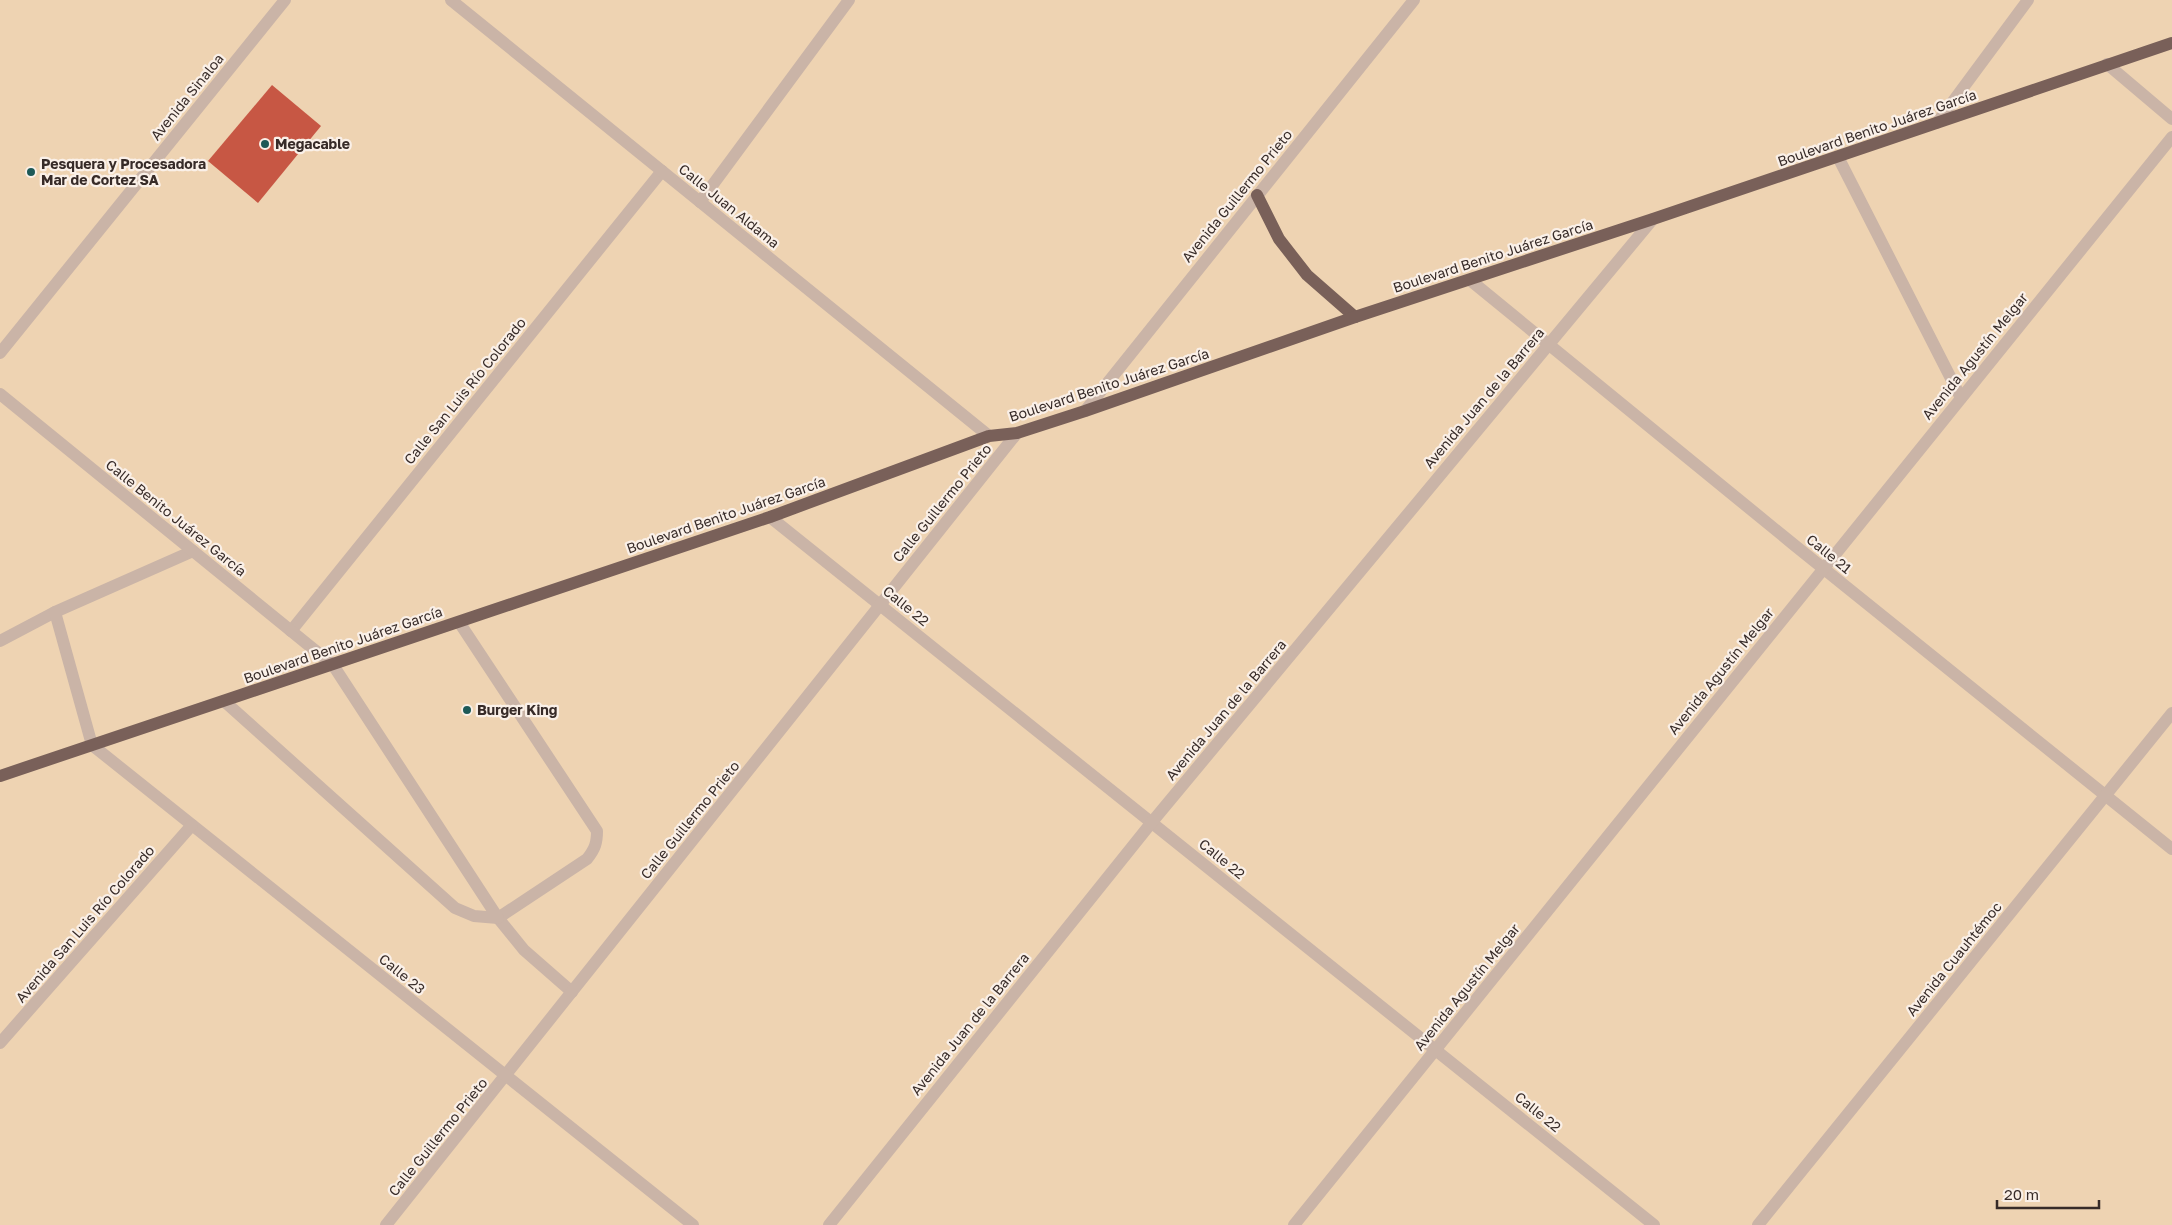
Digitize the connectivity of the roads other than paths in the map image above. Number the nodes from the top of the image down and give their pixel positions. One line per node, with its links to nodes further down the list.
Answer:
1 (285, 0): 19 (street, Avenida Sinaloa)
2 (451, 0): 12 (street, Calle Juan Aldama)
3 (849, 0): 14 (street)
4 (1414, 0): 13 (street, Avenida Guillermo Prieto)
5 (2028, 0): 9 (street)
6 (2172, 43): 7 (main road, Boulevard Benito Juárez García)
7 (2107, 64): 8 (street); 9 (main road, Boulevard Benito Juárez García)
8 (2172, 119)
9 (1937, 123): 11 (main road, Boulevard Benito Juárez García)
10 (2172, 136): 21 (street, Avenida Agustín Melgar)
11 (1838, 157): 15 (main road, Boulevard Benito Juárez García); 21 (street)
12 (662, 171): 14 (street, Calle Juan Aldama); 31 (street, Calle San Luis Río Colorado)
13 (1257, 196): 17 (main road); 22 (street, Avenida Guillermo Prieto)
14 (700, 202): 24 (street, Calle Juan Aldama)
15 (1653, 219): 16 (main road, Boulevard Benito Juárez García); 18 (street, Avenida Juan de la Barrera)
16 (1470, 280): 17 (main road, Boulevard Benito Juárez García); 18 (street, Calle 21)
17 (1355, 317): 22 (main road, Boulevard Benito Juárez García)
18 (1549, 344): 27 (street, Calle 21); 39 (street, Avenida Juan de la Barrera)
19 (0, 353)
20 (0, 394): 26 (street, Calle Benito Juárez García)
21 (1961, 398): 27 (street, Avenida Agustín Melgar)
22 (1084, 411): 23 (main road, Boulevard Benito Juárez García)
23 (1017, 433): 24 (main road, Boulevard Benito Juárez García); 28 (street, Calle Guillermo Prieto)
24 (989, 436): 25 (main road, Boulevard Benito Juárez García)
25 (770, 517): 28 (street, Calle 22); 30 (main road, Boulevard Benito Juárez García)
26 (193, 552): 29 (street); 31 (street, Calle Benito Juárez García)
27 (1823, 569): 38 (street, Calle 21); 45 (street, Avenida Agustín Melgar)
28 (880, 605): 39 (street, Calle 22); 43 (street, Calle Guillermo Prieto)
29 (55, 612): 32 (street); 36 (street)
30 (458, 622): 33 (main road, Boulevard Benito Juárez García); 42 (street)
31 (291, 631): 33 (street, Calle Benito Juárez García)
32 (0, 641)
33 (333, 664): 34 (main road, Boulevard Benito Juárez García); 42 (street, Calle Benito Juárez García)
34 (224, 701): 36 (main road, Boulevard Benito Juárez García); 42 (street)
35 (2172, 713): 38 (street, Avenida Cuauhtémoc)
36 (92, 745): 37 (main road, Boulevard Benito Juárez García); 40 (street, Calle 23)
37 (0, 776)
38 (2106, 795): 41 (street, Calle 21); 52 (street, Avenida Cuauhtémoc)
39 (1152, 822): 45 (street, Calle 22); 49 (street, Avenida Juan de la Barrera)
40 (192, 825): 44 (street, Avenida San Luis Río Colorado); 46 (street, Calle 23)
41 (2172, 849)
42 (498, 918): 43 (street, Calle Benito Juárez García)
43 (572, 992): 46 (street, Calle Guillermo Prieto)
44 (0, 1043)
45 (1435, 1050): 50 (street, Avenida Agustín Melgar); 51 (street, Calle 22)
46 (506, 1075): 47 (street, Calle Guillermo Prieto); 48 (street, Calle 23)
47 (386, 1225)
48 (693, 1225)
49 (828, 1225)
50 (1294, 1225)
51 (1654, 1225)
52 (1758, 1225)

